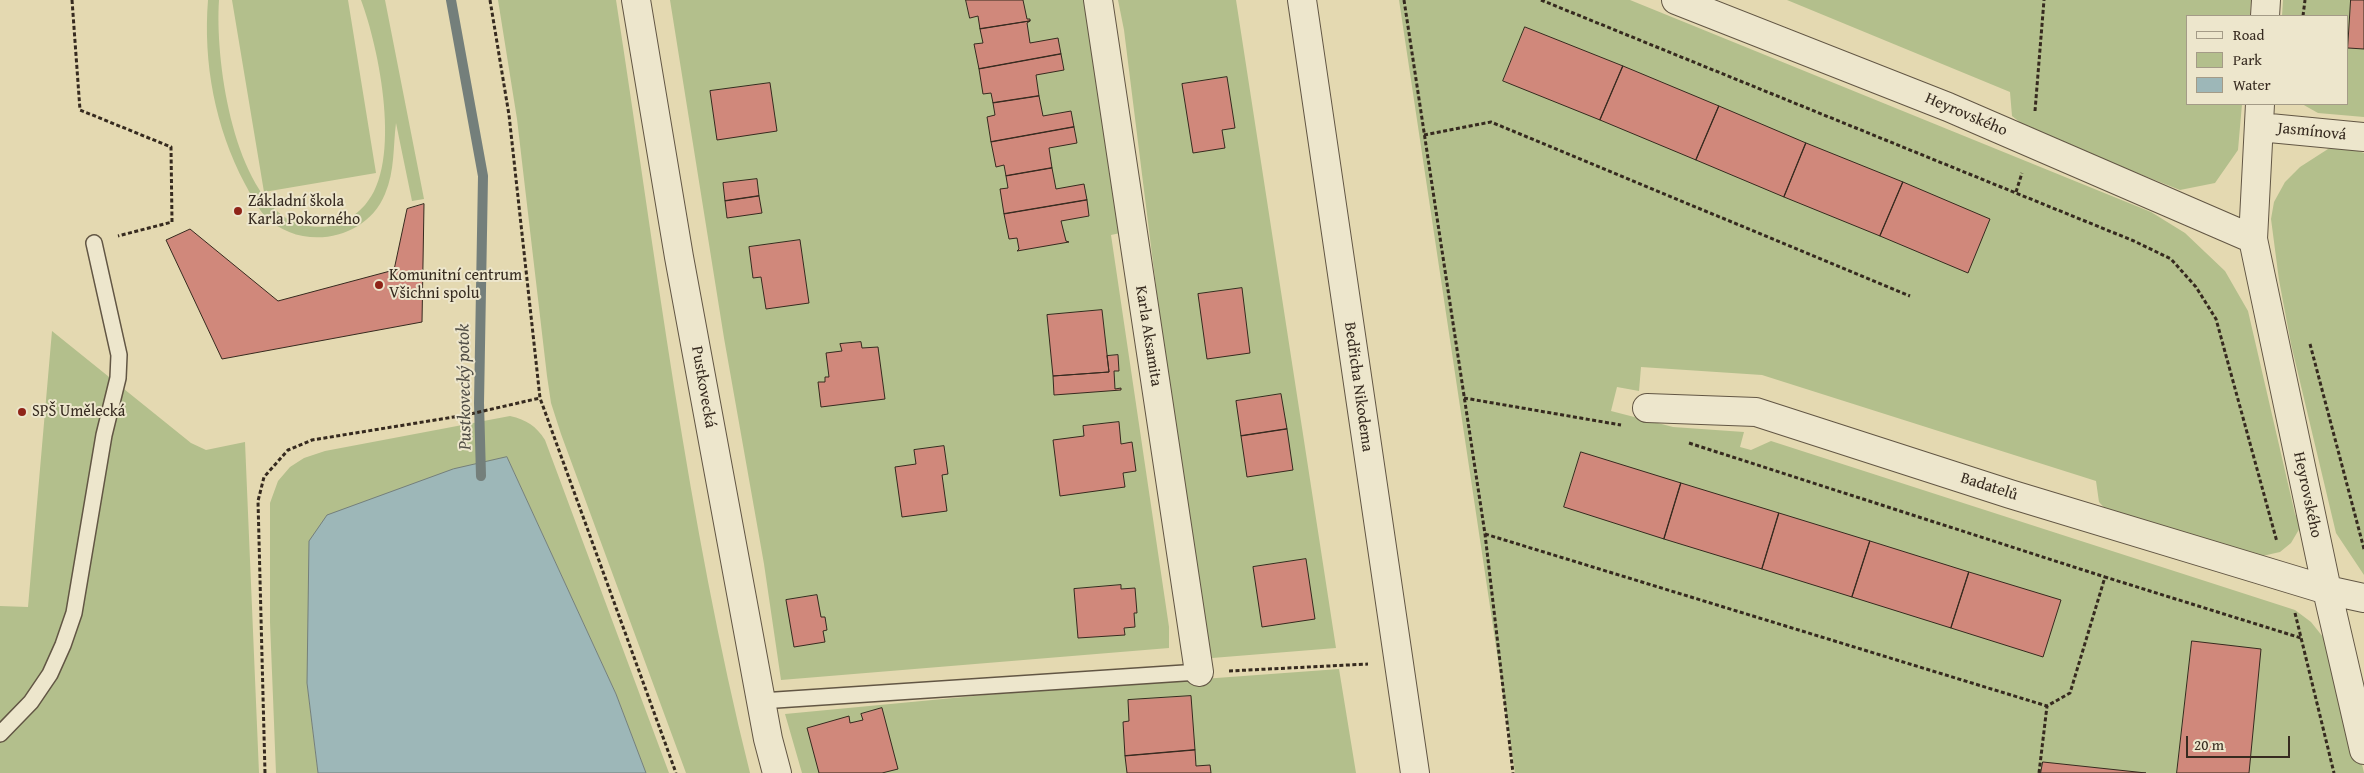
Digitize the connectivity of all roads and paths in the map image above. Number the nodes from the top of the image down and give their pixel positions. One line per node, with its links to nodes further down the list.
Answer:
1 (72, 0): 19 (path)
2 (490, 0): 22 (path)
3 (636, 0): 36 (street, Pustkovecká)
4 (1098, 0): 35 (street, Karla Aksamita)
5 (1302, 0): 43 (street, Bedřicha Nikodema)
6 (1404, 0): 15 (path)
7 (1541, 0): 30 (path)
8 (1676, 0): 17 (street, Heyrovského)
9 (2044, 0): 17 (path)
10 (2266, 0): 12 (street)
11 (2305, 0): 13 (path)
12 (2265, 15)
13 (2304, 15)
14 (2260, 115): 16 (street, Jasmínová); 18 (street, Heyrovského)
15 (1424, 135): 20 (path); 23 (path)
16 (2364, 137)
17 (2032, 143): 18 (street, Heyrovského)
18 (2253, 239): 31 (street, Heyrovského)
19 (94, 243): 38 (lane)
20 (1910, 296)
21 (2310, 343): 28 (path)
22 (540, 398): 40 (path); 41 (path)
23 (1464, 398): 25 (path); 27 (path)
24 (1647, 408): 30 (street, Badatelů)
25 (1625, 425)
26 (1681, 441): 29 (path)
27 (1485, 534): 37 (path); 44 (path)
28 (2364, 549)
29 (2105, 577): 33 (path); 37 (path)
30 (2286, 578): 31 (street, Badatelů); 33 (path)
31 (2327, 590): 32 (street, Badatelů); 39 (street, Heyrovského)
32 (2364, 598)
33 (2300, 638): 46 (path)
34 (1369, 664): 35 (path)
35 (1199, 672): 36 (lane)
36 (761, 701): 42 (street, Pustkovecká)
37 (2047, 706): 45 (path)
38 (0, 734)
39 (2364, 750)
40 (265, 773)
41 (676, 773)
42 (776, 773)
43 (1415, 773)
44 (1513, 773)
45 (2039, 773)
46 (2334, 773)

